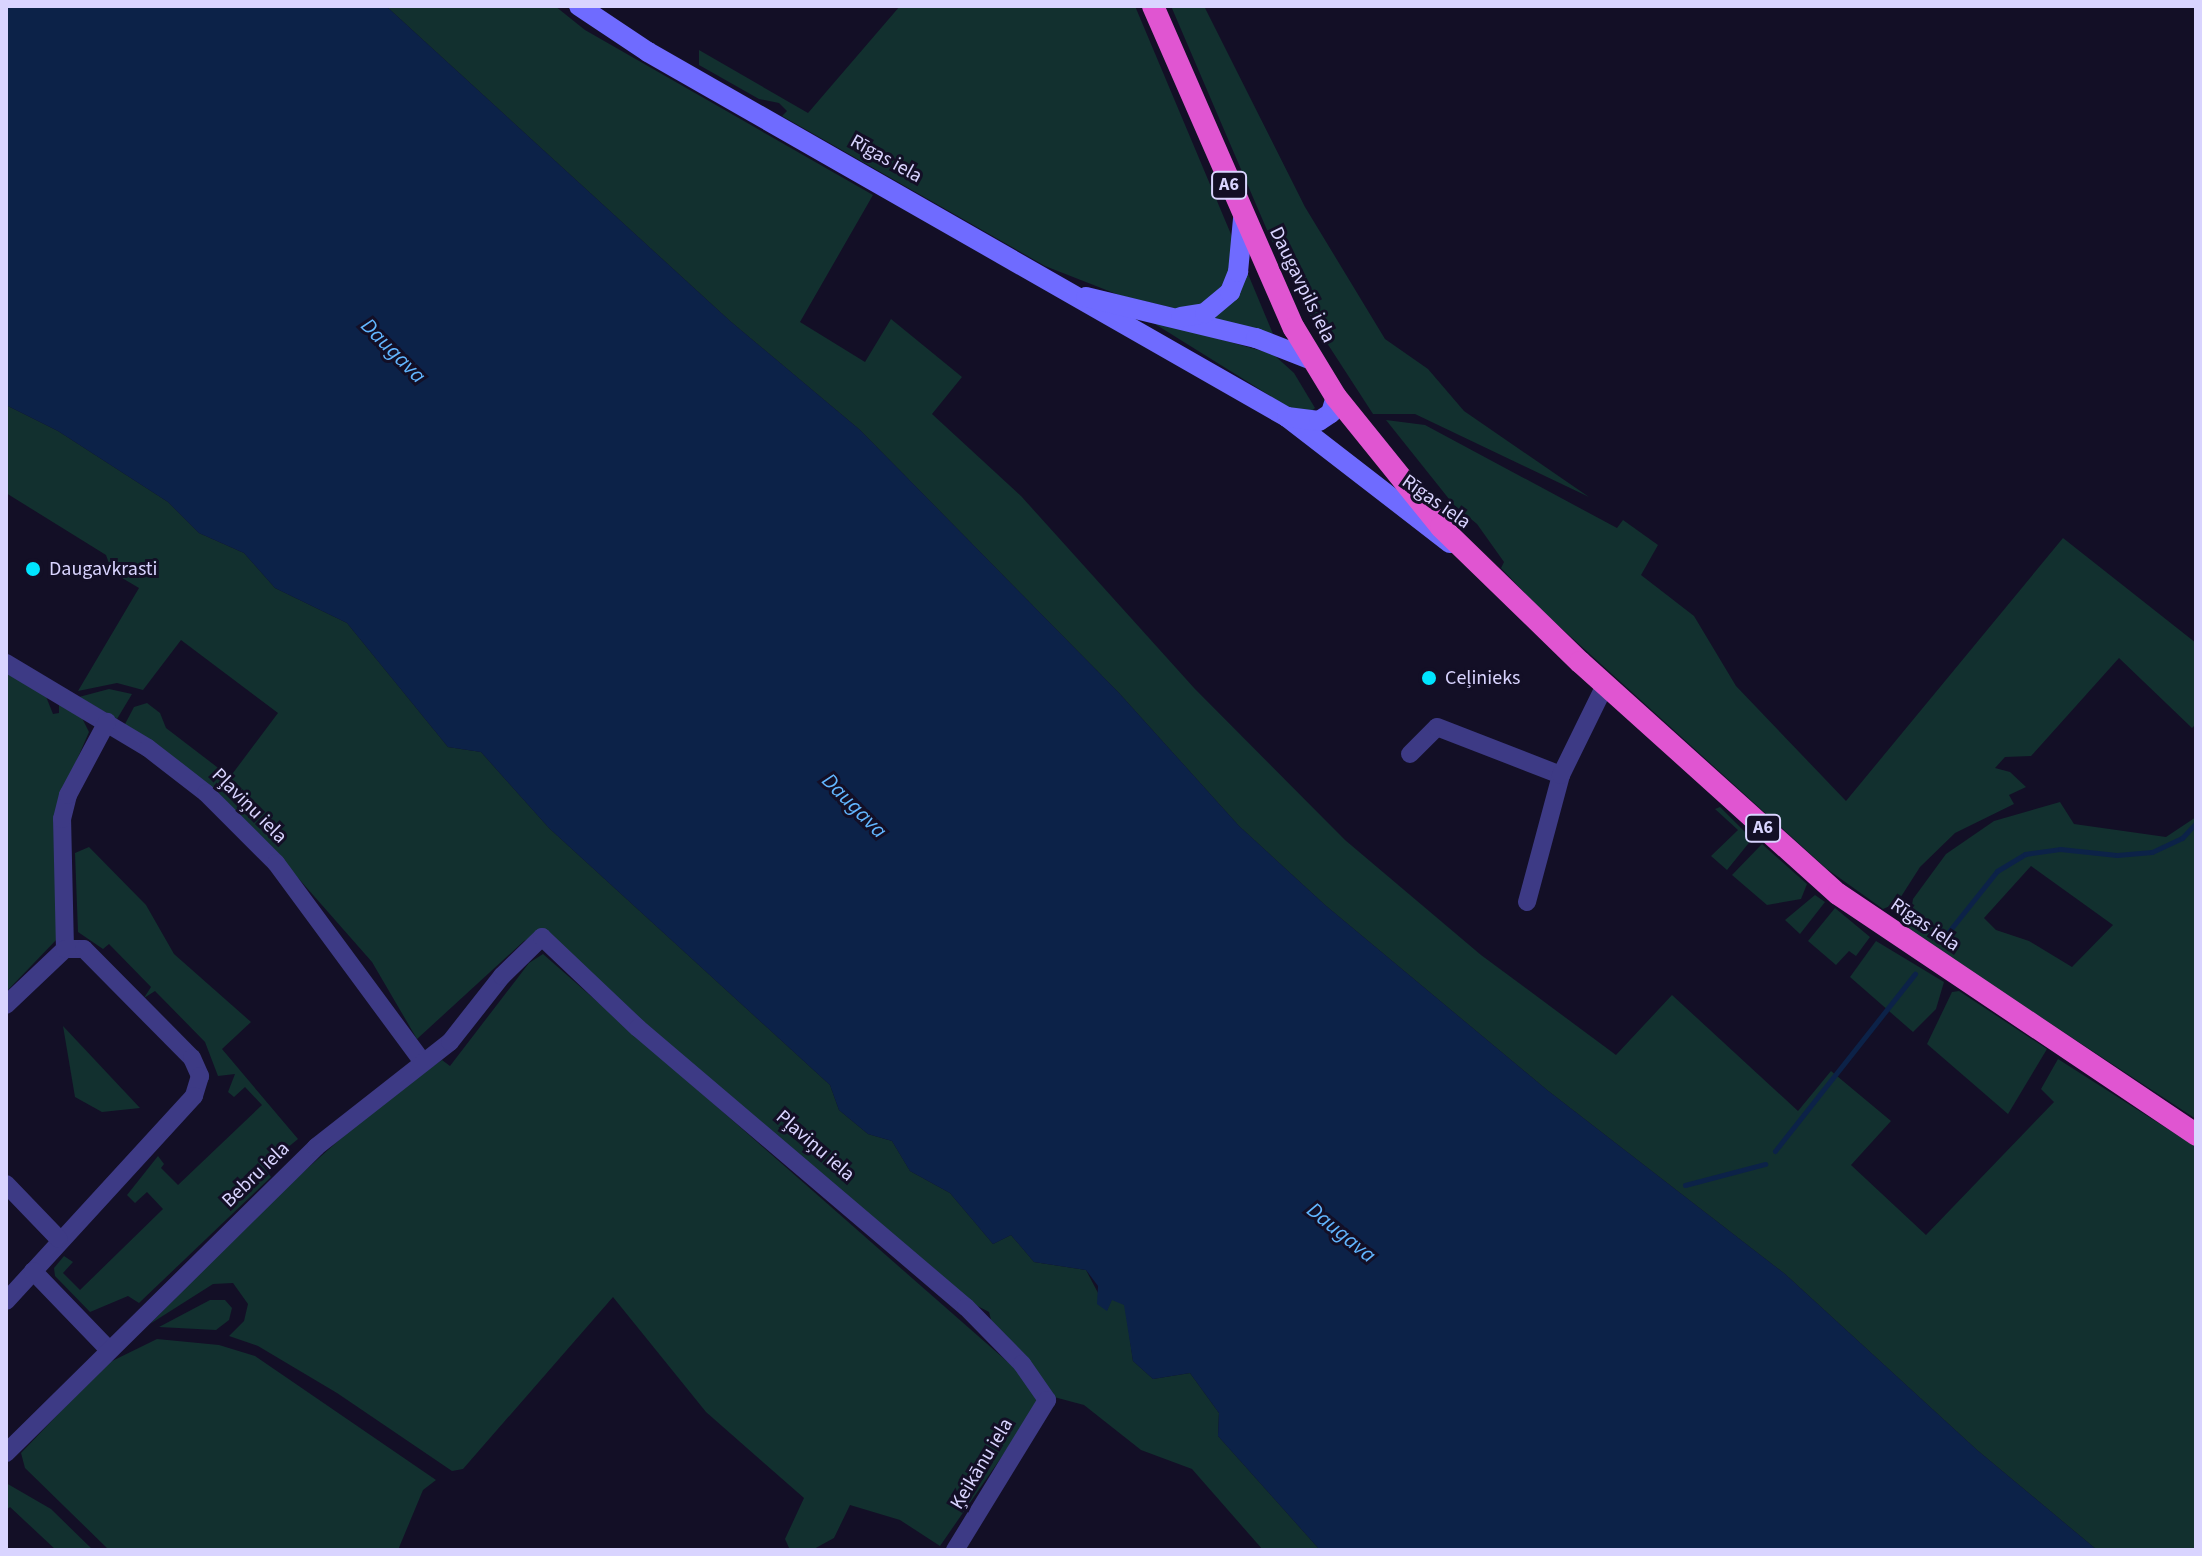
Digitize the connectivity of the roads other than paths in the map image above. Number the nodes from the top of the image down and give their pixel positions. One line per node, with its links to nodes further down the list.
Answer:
1 (579, 6): 4 (main road, Rīgas iela)
2 (1153, 6): 3 (highway, Daugavpils iela / A6)
3 (1243, 219): 5 (main road); 6 (highway, Daugavpils iela / A6)
4 (1082, 297): 5 (main road); 8 (main road, Rīgas iela)
5 (1174, 318): 6 (main road)
6 (1312, 360): 7 (highway, Daugavpils iela / A6)
7 (1336, 397): 8 (main road); 9 (highway, Daugavpils iela / A6)
8 (1287, 417): 9 (main road, Rīgas iela)
9 (1464, 551): 11 (highway, Rīgas iela / A6)
10 (6, 663): 12 (street, Pļaviņu iela)
11 (1605, 685): 14 (street); 20 (highway, Rīgas iela / A6)
12 (107, 722): 17 (street); 19 (street, Pļaviņu iela)
13 (1410, 754): 14 (street)
14 (1561, 775): 15 (street)
15 (1527, 902)
16 (542, 937): 19 (street, Bebru iela); 26 (street, Pļaviņu iela)
17 (65, 949): 18 (street); 22 (street)
18 (6, 1005)
19 (422, 1061): 25 (street, Bebru iela)
20 (2196, 1135)
21 (6, 1184): 22 (street)
22 (59, 1239): 23 (street)
23 (33, 1271): 24 (street); 25 (street)
24 (6, 1301)
25 (108, 1349): 27 (street, Bebru iela)
26 (1047, 1400): 28 (street, Ķeikānu iela)
27 (6, 1453)
28 (955, 1550)

